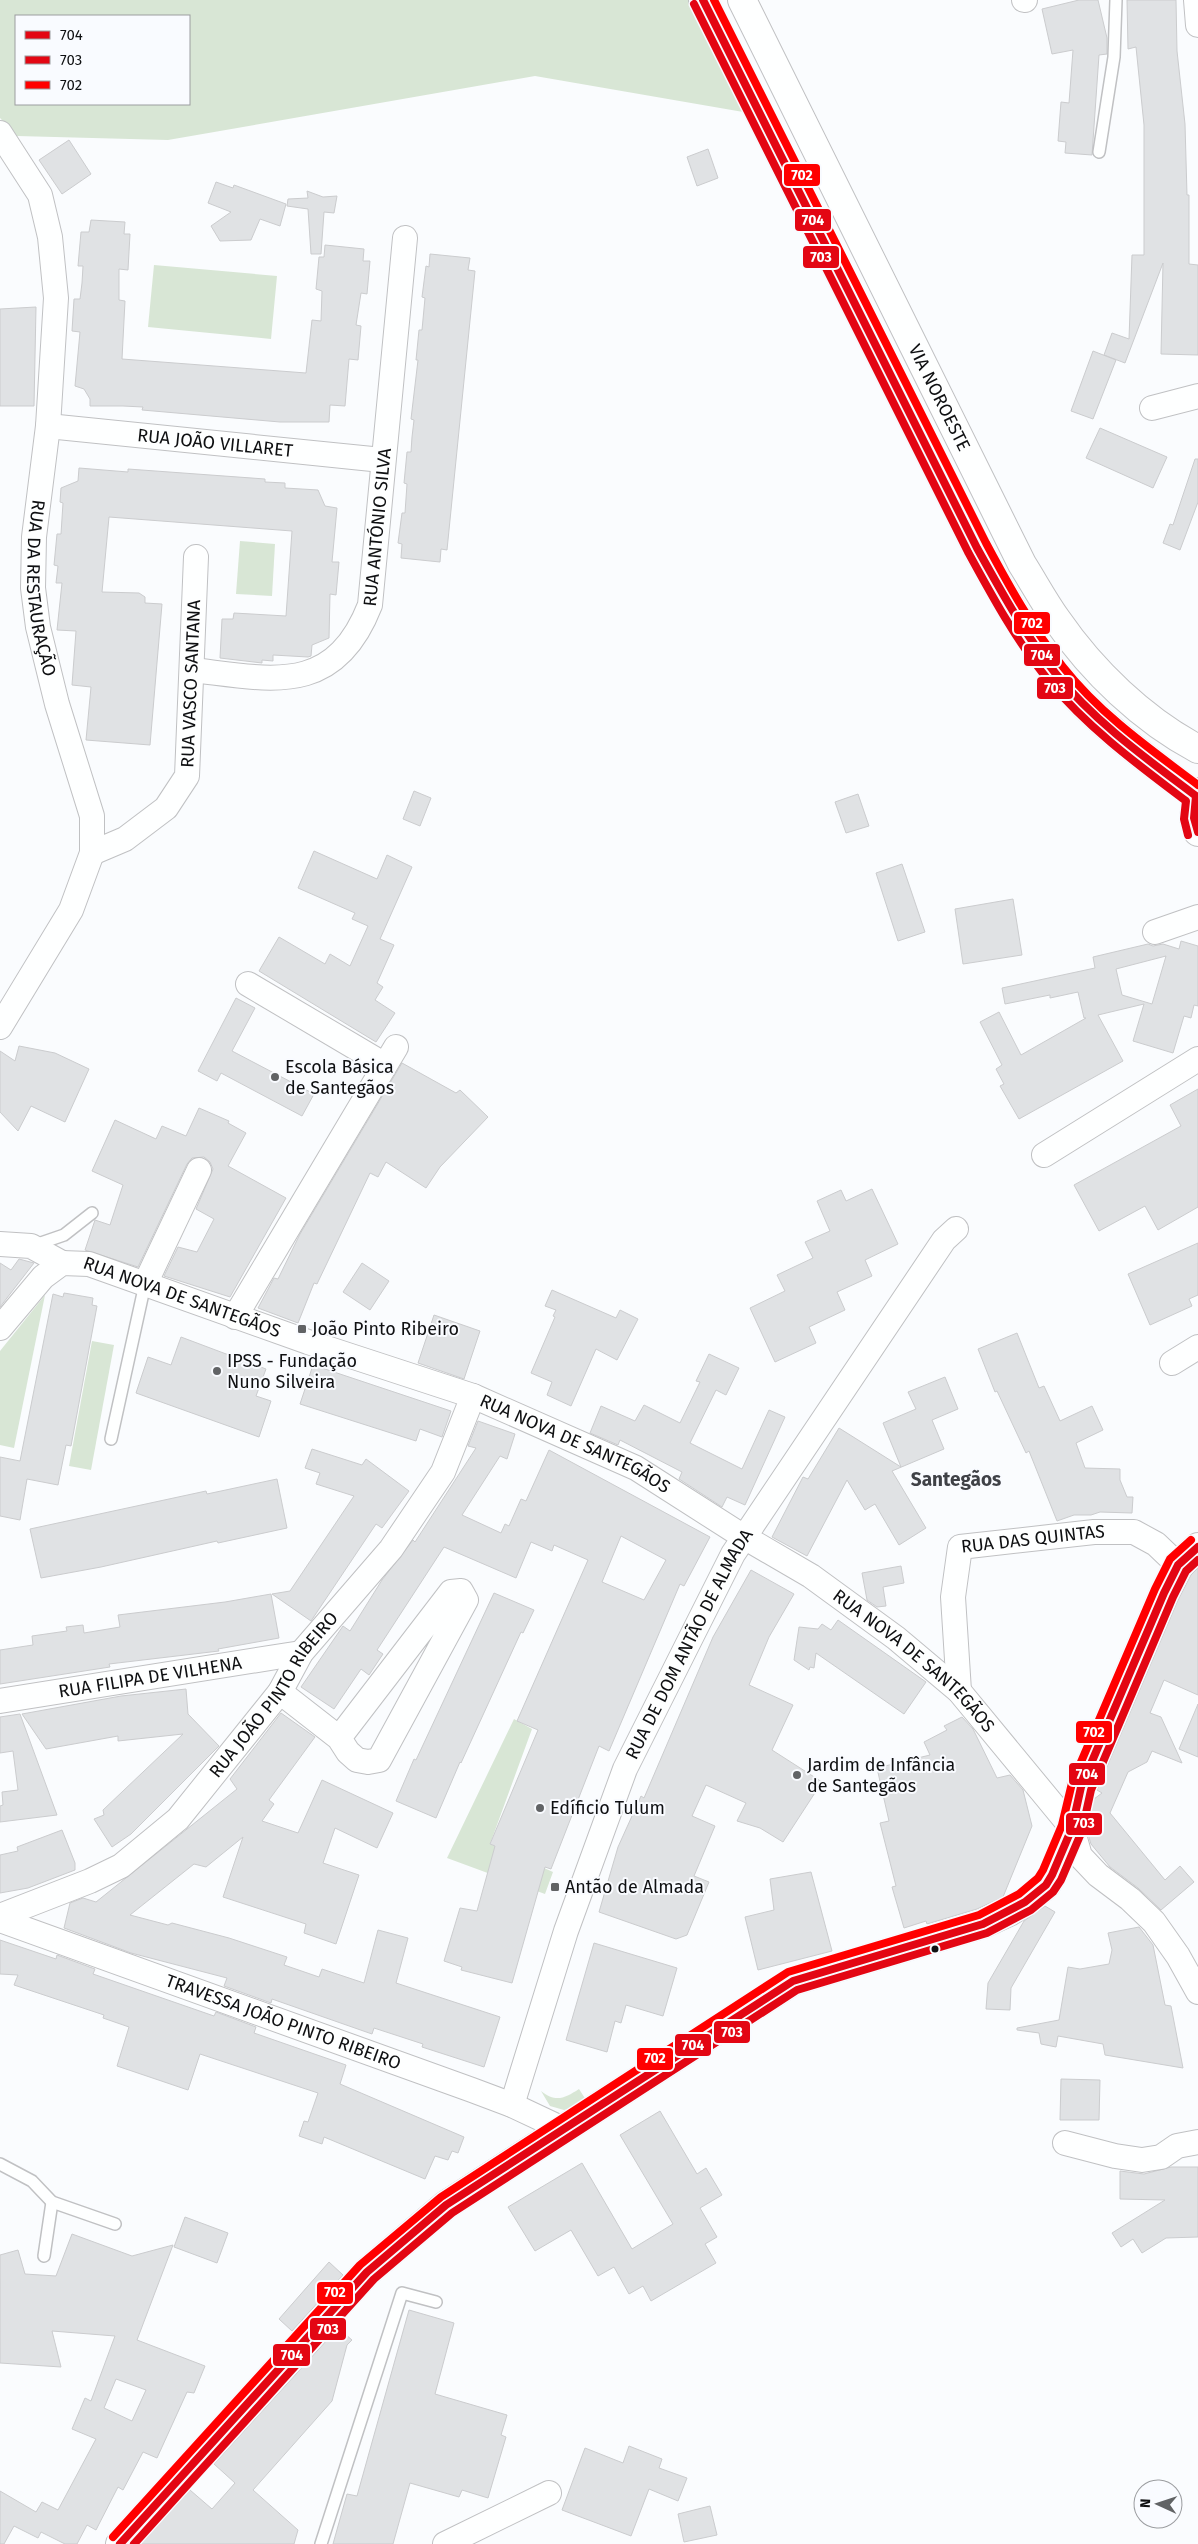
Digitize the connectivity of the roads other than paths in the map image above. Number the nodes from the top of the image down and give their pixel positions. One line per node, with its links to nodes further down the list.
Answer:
1 (703, 0): 16 (main road, VIA NOROESTE)
2 (742, 0): 15 (main road, VIA NOROESTE)
3 (1116, 0): 7 (lane)
4 (1196, 0): 5 (street)
5 (1198, 25)
6 (0, 133): 11 (street, RUA DA RESTAURAÇÃO)
7 (1099, 152)
8 (405, 238): 12 (street, RUA ANTÓNIO SILVA)
9 (1198, 396): 10 (street)
10 (1152, 408)
11 (48, 426): 12 (street, RUA JOÃO VILLARET); 18 (street, RUA DA RESTAURAÇÃO)
12 (382, 460): 14 (street, RUA ANTÓNIO SILVA)
13 (196, 557): 14 (street, RUA VASCO SANTANA)
14 (192, 670): 18 (street, RUA VASCO SANTANA)
15 (1198, 750)
16 (1197, 794): 17 (main road)
17 (1198, 832)
18 (92, 853): 22 (street, RUA DA RESTAURAÇÃO)
19 (1196, 913): 20 (street)
20 (1155, 932)
21 (248, 984): 32 (street)
22 (0, 1028)
23 (1198, 1058): 24 (street)
24 (1044, 1155)
25 (199, 1170): 31 (street)
26 (92, 1213): 29 (lane)
27 (956, 1229): 38 (street, RUA DE DOM ANTÃO DE ALMADA)
28 (0, 1244): 29 (street)
29 (31, 1246): 30 (street)
30 (62, 1263): 31 (street, RUA NOVA DE SANTEGÃOS); 33 (street, RUA NOVA DE SANTEGÃOS)
31 (145, 1284): 32 (street, RUA NOVA DE SANTEGÃOS); 37 (lane)
32 (235, 1317): 36 (street, RUA NOVA DE SANTEGÃOS)
33 (0, 1328)
34 (1198, 1347): 35 (street)
35 (1172, 1363)
36 (473, 1396): 38 (street, RUA NOVA DE SANTEGÃOS); 41 (street, RUA JOÃO PINTO RIBEIRO)
37 (111, 1439)
38 (744, 1537): 42 (street, RUA NOVA DE SANTEGÃOS); 50 (street, RUA DE DOM ANTÃO DE ALMADA)
39 (1198, 1546): 40 (main road)
40 (1178, 1565): 42 (street, RUA DAS QUINTAS); 46 (main road)
41 (301, 1653): 43 (street, RUA JOÃO PINTO RIBEIRO); 44 (street, RUA FILIPA DE VILHENA)
42 (959, 1691): 46 (street, RUA NOVA DE SANTEGÃOS)
43 (280, 1692): 45 (street); 47 (street, RUA JOÃO PINTO RIBEIRO)
44 (0, 1701)
45 (339, 1738): 45 (street)
46 (1072, 1828): 49 (street); 51 (main road)
47 (0, 1916)
48 (0, 1920): 50 (street, TRAVESSA JOÃO PINTO RIBEIRO)
49 (1198, 1992)
50 (512, 2105): 51 (street, TRAVESSA JOÃO PINTO RIBEIRO)
51 (565, 2130): 60 (main road)
52 (1198, 2142): 53 (street)
53 (1065, 2143)
54 (0, 2164): 55 (lane)
55 (52, 2202): 56 (lane); 57 (lane)
56 (115, 2224)
57 (44, 2256)
58 (436, 2302): 61 (lane)
59 (549, 2493): 62 (street)
60 (120, 2544)
61 (321, 2544)
62 (445, 2544)

